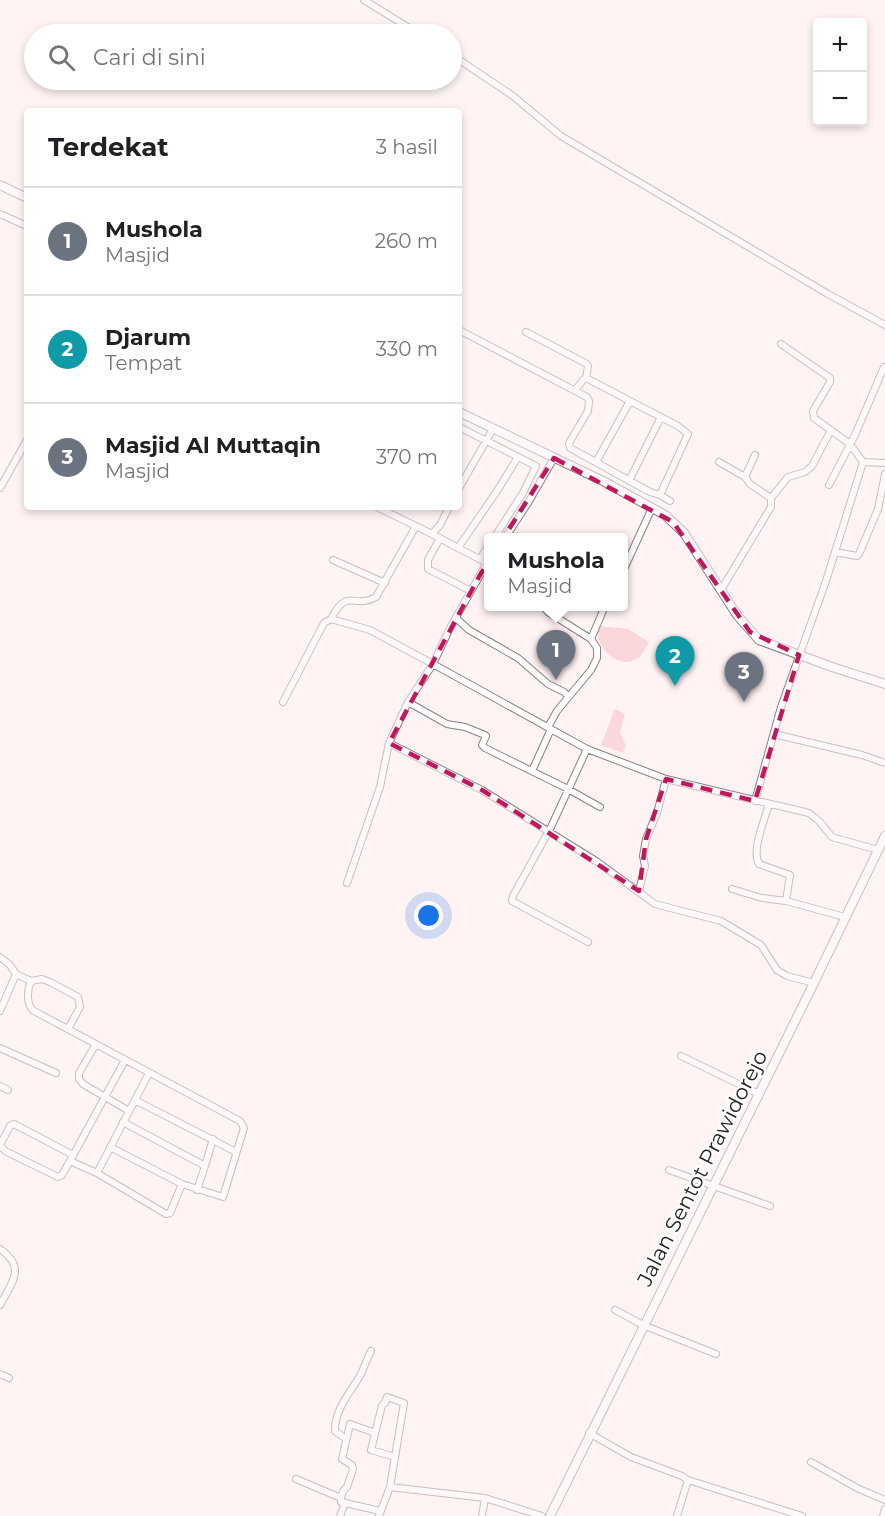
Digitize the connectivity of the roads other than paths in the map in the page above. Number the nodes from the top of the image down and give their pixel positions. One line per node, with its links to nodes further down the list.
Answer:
1 (364, 0): 2 (street)
2 (403, 24)
3 (462, 62): 8 (street)
4 (0, 185): 5 (street)
5 (24, 197)
6 (0, 215): 7 (street)
7 (24, 225)
8 (885, 325)
9 (462, 332): 14 (street)
10 (526, 332): 13 (street)
11 (781, 344): 20 (street)
12 (884, 367): 22 (street)
13 (586, 379): 14 (street); 15 (street)
14 (575, 390): 26 (street)
15 (630, 401): 17 (street); 28 (street)
16 (462, 414): 19 (street)
17 (661, 417): 36 (street); 40 (street)
18 (462, 429): 21 (street)
19 (493, 429): 21 (street); 27 (street)
20 (831, 430): 22 (street); 41 (street)
21 (486, 440): 25 (street); 37 (street)
22 (850, 444): 30 (street); 38 (street)
23 (24, 445): 39 (street)
24 (755, 455): 34 (street)
25 (518, 457): 48 (street); 52 (street)
26 (582, 457): 28 (street); 32 (street)
27 (554, 458): 32 (street); 49 (street)
28 (596, 462): 35 (street)
29 (720, 462): 34 (street)
30 (863, 462): 31 (street); 53 (street)
31 (885, 463)
32 (576, 467): 35 (street)
33 (885, 474): 44 (street)
34 (745, 477): 41 (street)
35 (608, 478): 36 (street); 43 (street)
36 (630, 481): 40 (street)
37 (462, 483)
38 (830, 485)
39 (0, 488)
40 (660, 495): 42 (street)
41 (771, 498): 61 (street)
42 (670, 501)
43 (652, 508): 58 (street); 61 (street)
44 (882, 508): 53 (street)
45 (383, 510): 47 (street)
46 (448, 510): 50 (street)
47 (416, 526): 50 (street); 60 (street)
48 (497, 533)
49 (508, 533)
50 (432, 534): 51 (street)
51 (440, 538): 52 (street); 62 (street)
52 (458, 548): 55 (street)
53 (835, 552): 68 (street)
54 (484, 553): 55 (street)
55 (480, 559): 57 (street)
56 (333, 560): 60 (street)
57 (484, 560)
58 (628, 560)
59 (484, 569): 62 (street)
60 (385, 583): 66 (street)
61 (721, 590): 68 (street)
62 (471, 591): 65 (street)
63 (547, 611): 67 (street)
64 (602, 611): 67 (street)
65 (456, 618): 69 (street); 71 (street)
66 (331, 619): 69 (street); 72 (street)
67 (591, 639): 71 (street)
68 (799, 655): 70 (street); 75 (street)
69 (433, 664): 73 (street); 74 (street)
70 (885, 684)
71 (568, 696): 74 (street)
72 (283, 702)
73 (408, 702): 76 (street); 79 (street)
74 (549, 728): 77 (street); 79 (street)
75 (774, 734): 78 (street); 82 (street)
76 (389, 743): 85 (street); 88 (street)
77 (587, 749): 80 (street); 81 (street)
78 (885, 763)
79 (532, 771): 81 (street)
80 (666, 779): 82 (street); 90 (street)
81 (568, 789): 84 (street); 85 (street)
82 (754, 801): 83 (street)
83 (770, 804): 87 (street); 91 (street)
84 (600, 807)
85 (549, 831): 90 (street); 93 (street)
86 (885, 836): 87 (main road, Jalan Sentot Prawidorejo)
87 (878, 850): 92 (main road, Jalan Sentot Prawidorejo)
88 (347, 883)
89 (732, 889): 91 (street)
90 (639, 891): 97 (street)
91 (786, 900): 92 (street)
92 (845, 917): 97 (main road, Jalan Sentot Prawidorejo)
93 (588, 942)
94 (0, 957): 95 (street)
95 (16, 975): 96 (street); 98 (street)
96 (31, 981): 99 (street); 99 (street)
97 (814, 983): 108 (main road, Jalan Sentot Prawidorejo)
98 (0, 1011)
99 (68, 1029): 100 (street)
100 (96, 1044): 103 (street); 109 (street)
101 (0, 1048): 104 (street)
102 (681, 1056): 108 (street)
103 (125, 1060): 105 (street); 109 (street)
104 (56, 1073)
105 (149, 1073): 110 (street); 115 (street)
106 (0, 1086): 107 (street)
107 (8, 1090)
108 (759, 1094): 121 (main road, Jalan Sentot Prawidorejo)
109 (105, 1096): 111 (street); 116 (street)
110 (135, 1100): 111 (street); 113 (street)
111 (129, 1111): 112 (street)
112 (123, 1122): 114 (street); 117 (street)
113 (213, 1139): 115 (street); 117 (street)
114 (110, 1146): 119 (street); 120 (street)
115 (236, 1152): 122 (street)
116 (72, 1158): 116 (street); 119 (street)
117 (205, 1166): 122 (street)
118 (669, 1170): 121 (street)
119 (97, 1173): 120 (street)
120 (182, 1184): 122 (street)
121 (714, 1186): 123 (street); 127 (main road, Jalan Sentot Prawidorejo)
122 (197, 1190)
123 (770, 1206)
124 (0, 1250): 125 (street)
125 (0, 1305)
126 (615, 1310): 127 (street)
127 (643, 1325): 129 (street); 133 (main road, Jalan Sentot Prawidorejo)
128 (371, 1352): 134 (street)
129 (716, 1354)
130 (0, 1374): 131 (street)
131 (9, 1378)
132 (375, 1433): 134 (street); 135 (street); 135 (street)
133 (590, 1433): 138 (street); 148 (main road, Jalan Sentot Prawidorejo)
134 (346, 1440): 141 (street)
135 (394, 1457): 139 (street)
136 (811, 1462): 142 (street)
137 (296, 1479): 141 (street)
138 (688, 1480): 149 (street); 150 (street)
139 (390, 1487): 140 (street); 144 (street)
140 (485, 1498): 146 (street); 147 (street)
141 (343, 1500): 144 (street); 145 (street)
142 (885, 1500)
143 (885, 1509): 151 (street)
144 (380, 1514)
145 (340, 1516)
146 (482, 1516)
147 (542, 1516)
148 (550, 1516)
149 (677, 1516)
150 (802, 1516)
151 (883, 1516)

